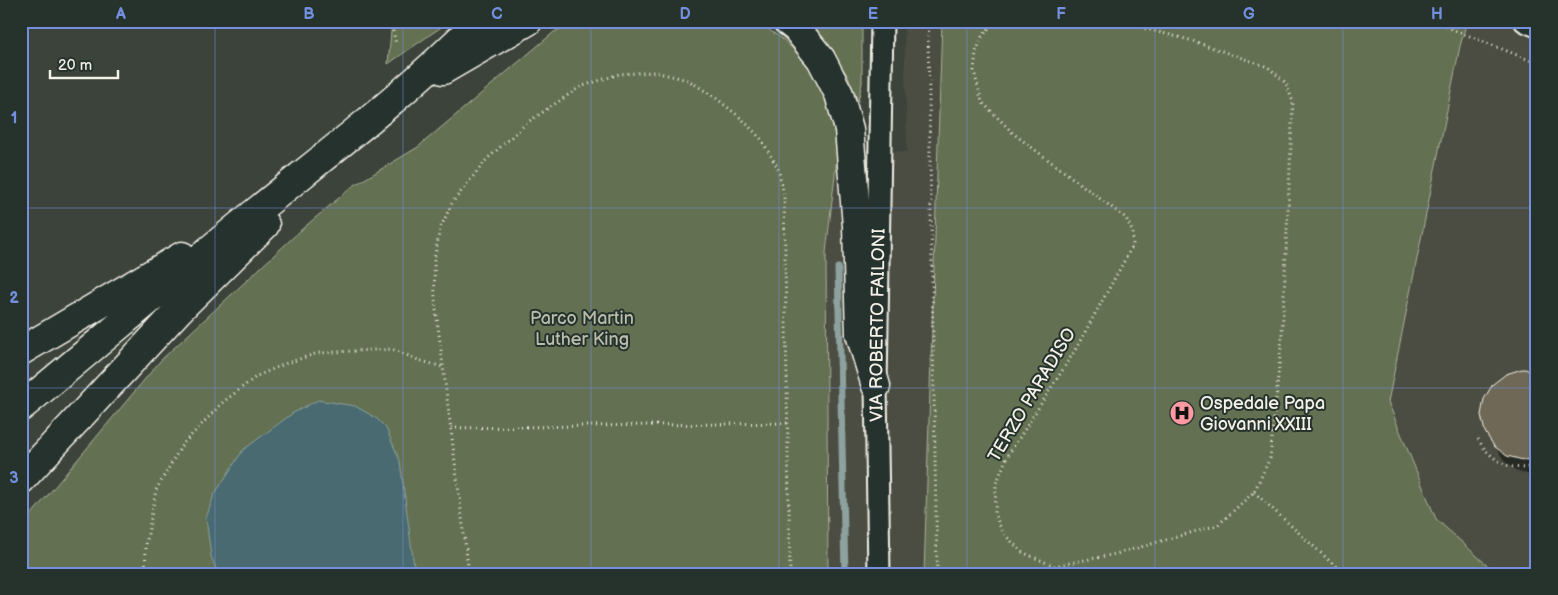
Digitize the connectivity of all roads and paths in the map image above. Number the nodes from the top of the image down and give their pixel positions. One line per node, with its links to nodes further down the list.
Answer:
1 (391, 21): 14 (path)
2 (478, 21): 15 (highway)
3 (493, 21): 15 (highway)
4 (528, 21): 18 (highway)
5 (787, 21): 22 (highway)
6 (870, 21): 17 (street, VIA ROBERTO FAILONI)
7 (882, 21): 17 (street, VIA ROBERTO FAILONI)
8 (930, 21): 34 (path)
9 (996, 21): 29 (path, TERZO PARADISO)
10 (1116, 21): 29 (path, TERZO PARADISO)
11 (1432, 21): 16 (path)
12 (1525, 21): 13 (street)
13 (1537, 26)
14 (396, 44)
15 (445, 55): 18 (highway)
16 (1537, 63)
17 (880, 76): 22 (street, VIA ROBERTO FAILONI)
18 (392, 101): 19 (highway); 28 (highway)
19 (253, 214): 20 (highway); 23 (highway)
20 (21, 351)
21 (443, 367): 24 (path); 25 (path); 30 (path)
22 (876, 386): 33 (street, VIA ROBERTO FAILONI)
23 (21, 407)
24 (788, 423): 25 (path); 32 (path)
25 (451, 428): 31 (path)
26 (1478, 439): 27 (path)
27 (1537, 465)
28 (21, 480)
29 (1254, 492): 35 (path)
30 (144, 574)
31 (469, 574)
32 (790, 574)
33 (879, 574)
34 (937, 574)
35 (1344, 574)

